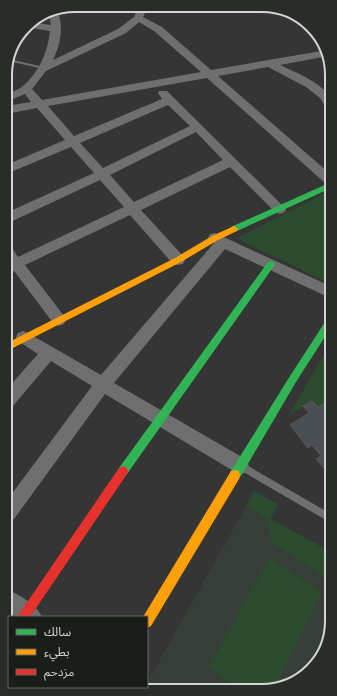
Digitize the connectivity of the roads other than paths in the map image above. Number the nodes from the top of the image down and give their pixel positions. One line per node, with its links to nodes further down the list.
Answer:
1 (141, 12): 3 (street)
2 (53, 15): 5 (street)
3 (138, 18): 9 (street); 10 (street)
4 (36, 25): 5 (street)
5 (56, 29): 9 (street)
6 (322, 54): 8 (street)
7 (14, 61): 9 (lane)
8 (269, 63): 10 (street); 13 (street)
9 (44, 68): 12 (street)
10 (208, 74): 11 (street); 23 (street)
11 (154, 84): 15 (street); 16 (street)
12 (26, 89): 14 (street); 16 (street)
13 (325, 92)
14 (12, 96)
15 (169, 100): 18 (street); 19 (street)
16 (40, 104): 17 (street); 19 (street)
17 (12, 109)
18 (197, 127): 20 (street); 22 (street)
19 (72, 141): 21 (street); 22 (street)
20 (232, 161): 25 (street); 26 (street)
21 (12, 167)
22 (102, 174): 25 (street); 27 (street)
23 (325, 176)
24 (325, 188): 26 (street)
25 (133, 209): 29 (street); 31 (street)
26 (280, 209): 28 (street)
27 (12, 216)
28 (219, 240): 29 (street); 30 (street); 39 (street)
29 (178, 260): 34 (street)
30 (271, 264): 33 (street); 41 (street)
31 (12, 266)
32 (12, 267): 34 (street)
33 (325, 290)
34 (58, 320): 36 (street)
35 (325, 330): 42 (street)
36 (23, 337): 37 (street); 38 (street)
37 (12, 344)
38 (48, 352): 39 (street); 40 (street)
39 (103, 384): 41 (street); 43 (street)
40 (12, 395)
41 (159, 419): 42 (street); 46 (street)
42 (241, 466): 44 (lane); 47 (street)
43 (12, 508)
44 (325, 515)
45 (12, 603): 46 (street)
46 (27, 616)
47 (148, 620)

